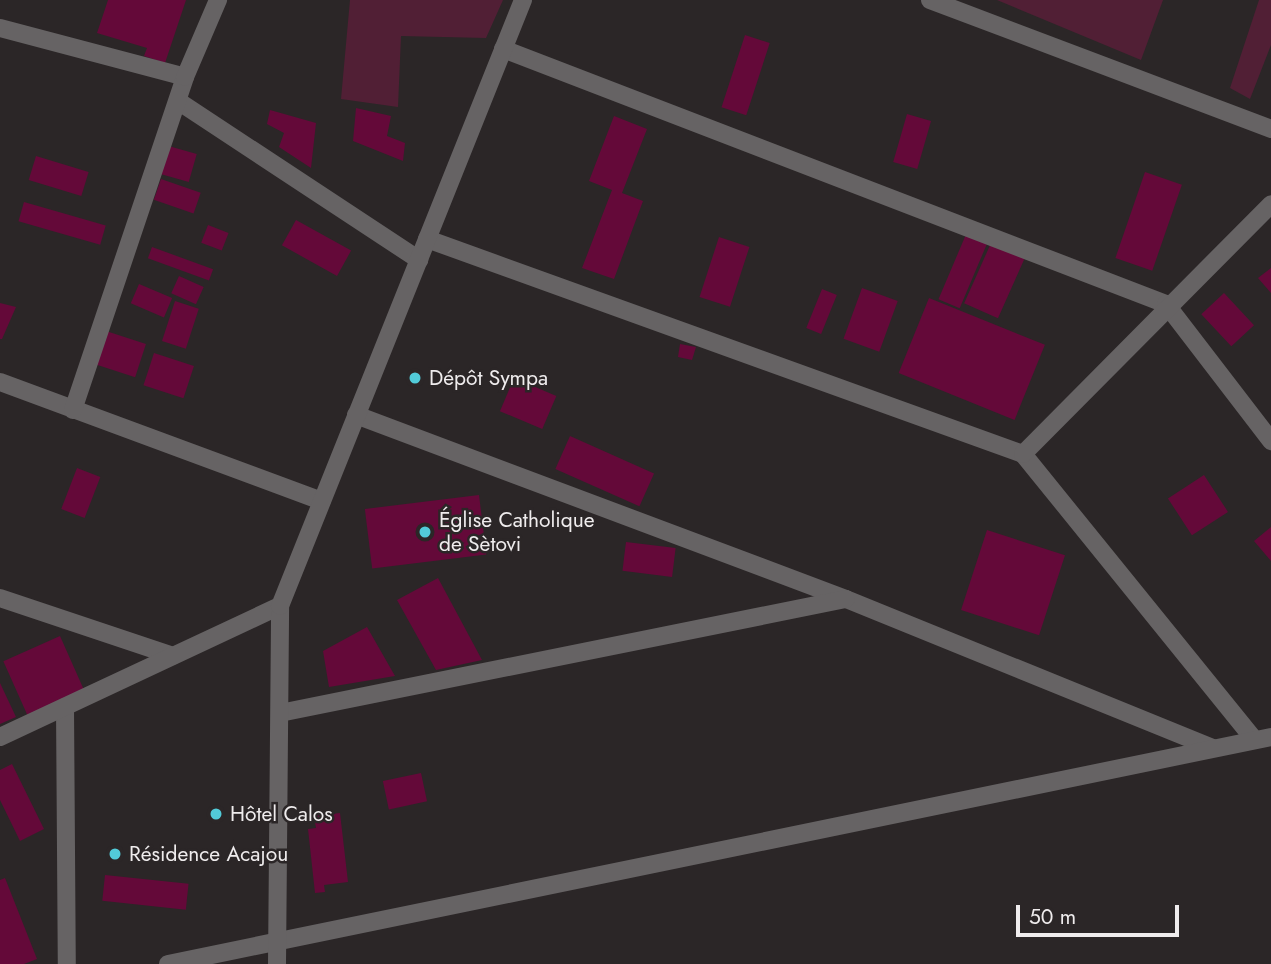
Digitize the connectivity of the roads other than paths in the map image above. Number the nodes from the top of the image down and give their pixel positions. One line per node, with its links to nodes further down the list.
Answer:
1 (218, 0): 7 (street)
2 (523, 0): 6 (street)
3 (930, 0): 4 (street)
4 (955, 4): 9 (street)
5 (0, 28): 7 (street)
6 (503, 49): 11 (street); 13 (street)
7 (185, 77): 8 (street)
8 (178, 101): 12 (street); 15 (street)
9 (1271, 129)
10 (1271, 204): 13 (street)
11 (427, 239): 12 (street); 18 (street)
12 (419, 260): 16 (street)
13 (1166, 304): 17 (street); 18 (street)
14 (0, 382): 15 (street)
15 (74, 410): 19 (street)
16 (356, 415): 19 (street); 21 (street)
17 (1271, 441)
18 (1023, 454): 27 (street)
19 (322, 501): 22 (street)
20 (0, 598): 23 (street)
21 (846, 599): 25 (street); 28 (street)
22 (280, 606): 23 (street); 25 (street)
23 (173, 656): 24 (street)
24 (65, 707): 26 (street); 30 (street)
25 (281, 713): 29 (street)
26 (0, 737)
27 (1263, 739): 28 (street)
28 (1213, 748): 29 (street)
29 (275, 943): 31 (street); 32 (street)
30 (67, 964)
31 (168, 964)
32 (277, 964)

